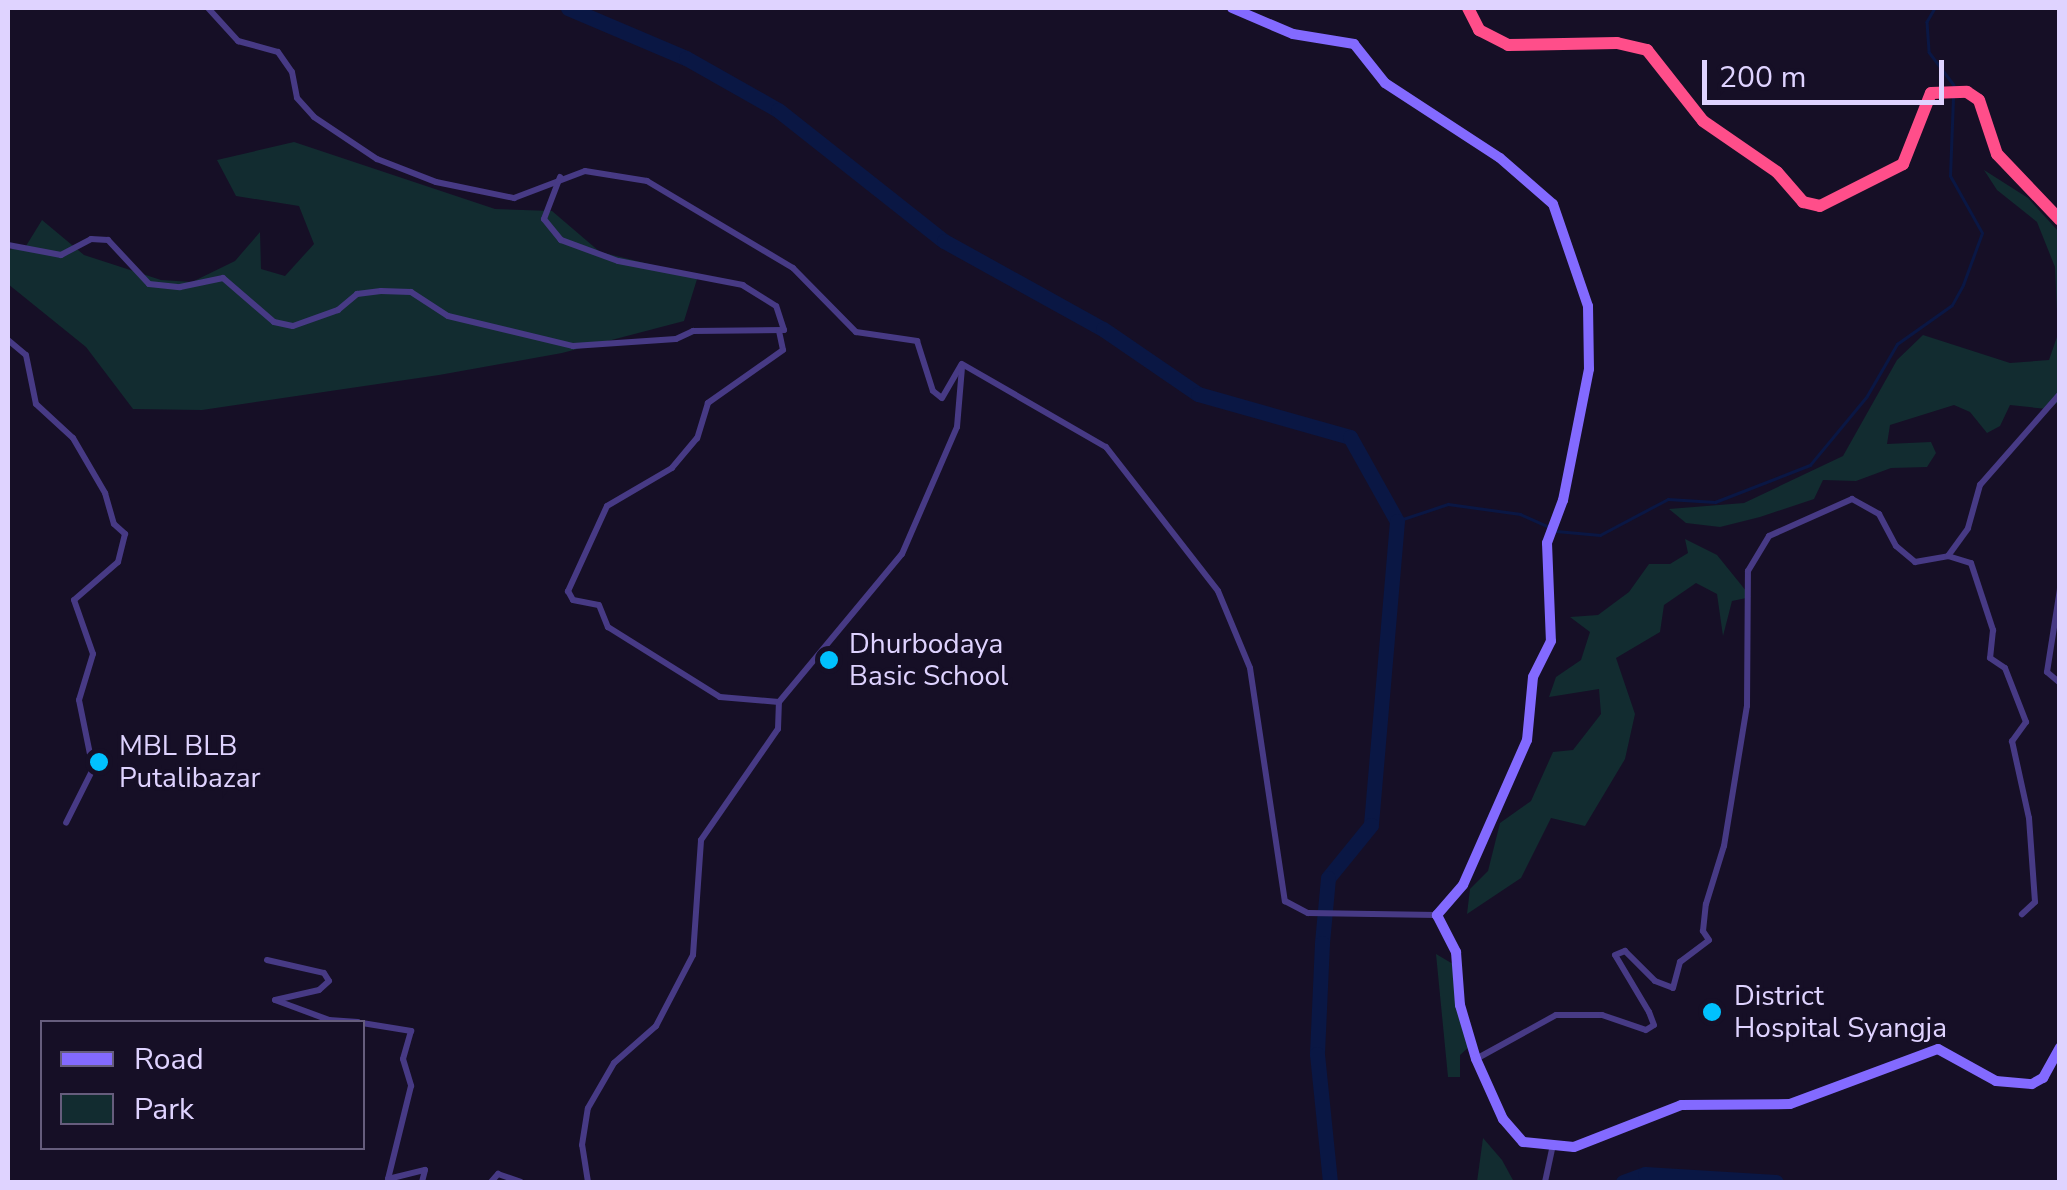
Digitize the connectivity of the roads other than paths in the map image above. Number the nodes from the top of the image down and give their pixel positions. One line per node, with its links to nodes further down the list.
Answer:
1 (208, 8): 4 (street)
2 (1232, 8): 19 (main road)
3 (1468, 8): 5 (highway)
4 (560, 176): 7 (street); 9 (street)
5 (2060, 220)
6 (8, 245): 7 (street)
7 (779, 332): 14 (street)
8 (8, 340): 17 (street)
9 (962, 364): 14 (street); 19 (street)
10 (2060, 394): 11 (street)
11 (1948, 556): 18 (street); 24 (street)
12 (2060, 589): 13 (street)
13 (2060, 683)
14 (779, 702): 29 (street)
15 (2060, 768): 16 (street)
16 (2060, 821)
17 (66, 823)
18 (2022, 914)
19 (1434, 915): 24 (main road)
20 (267, 960): 21 (street)
21 (341, 1020)
22 (365, 1024): 26 (street)
23 (2060, 1047): 25 (main road)
24 (1476, 1060): 25 (main road)
25 (1552, 1148): 30 (street)
26 (422, 1182)
27 (491, 1182): 28 (street)
28 (522, 1182)
29 (588, 1182)
30 (1545, 1182)

